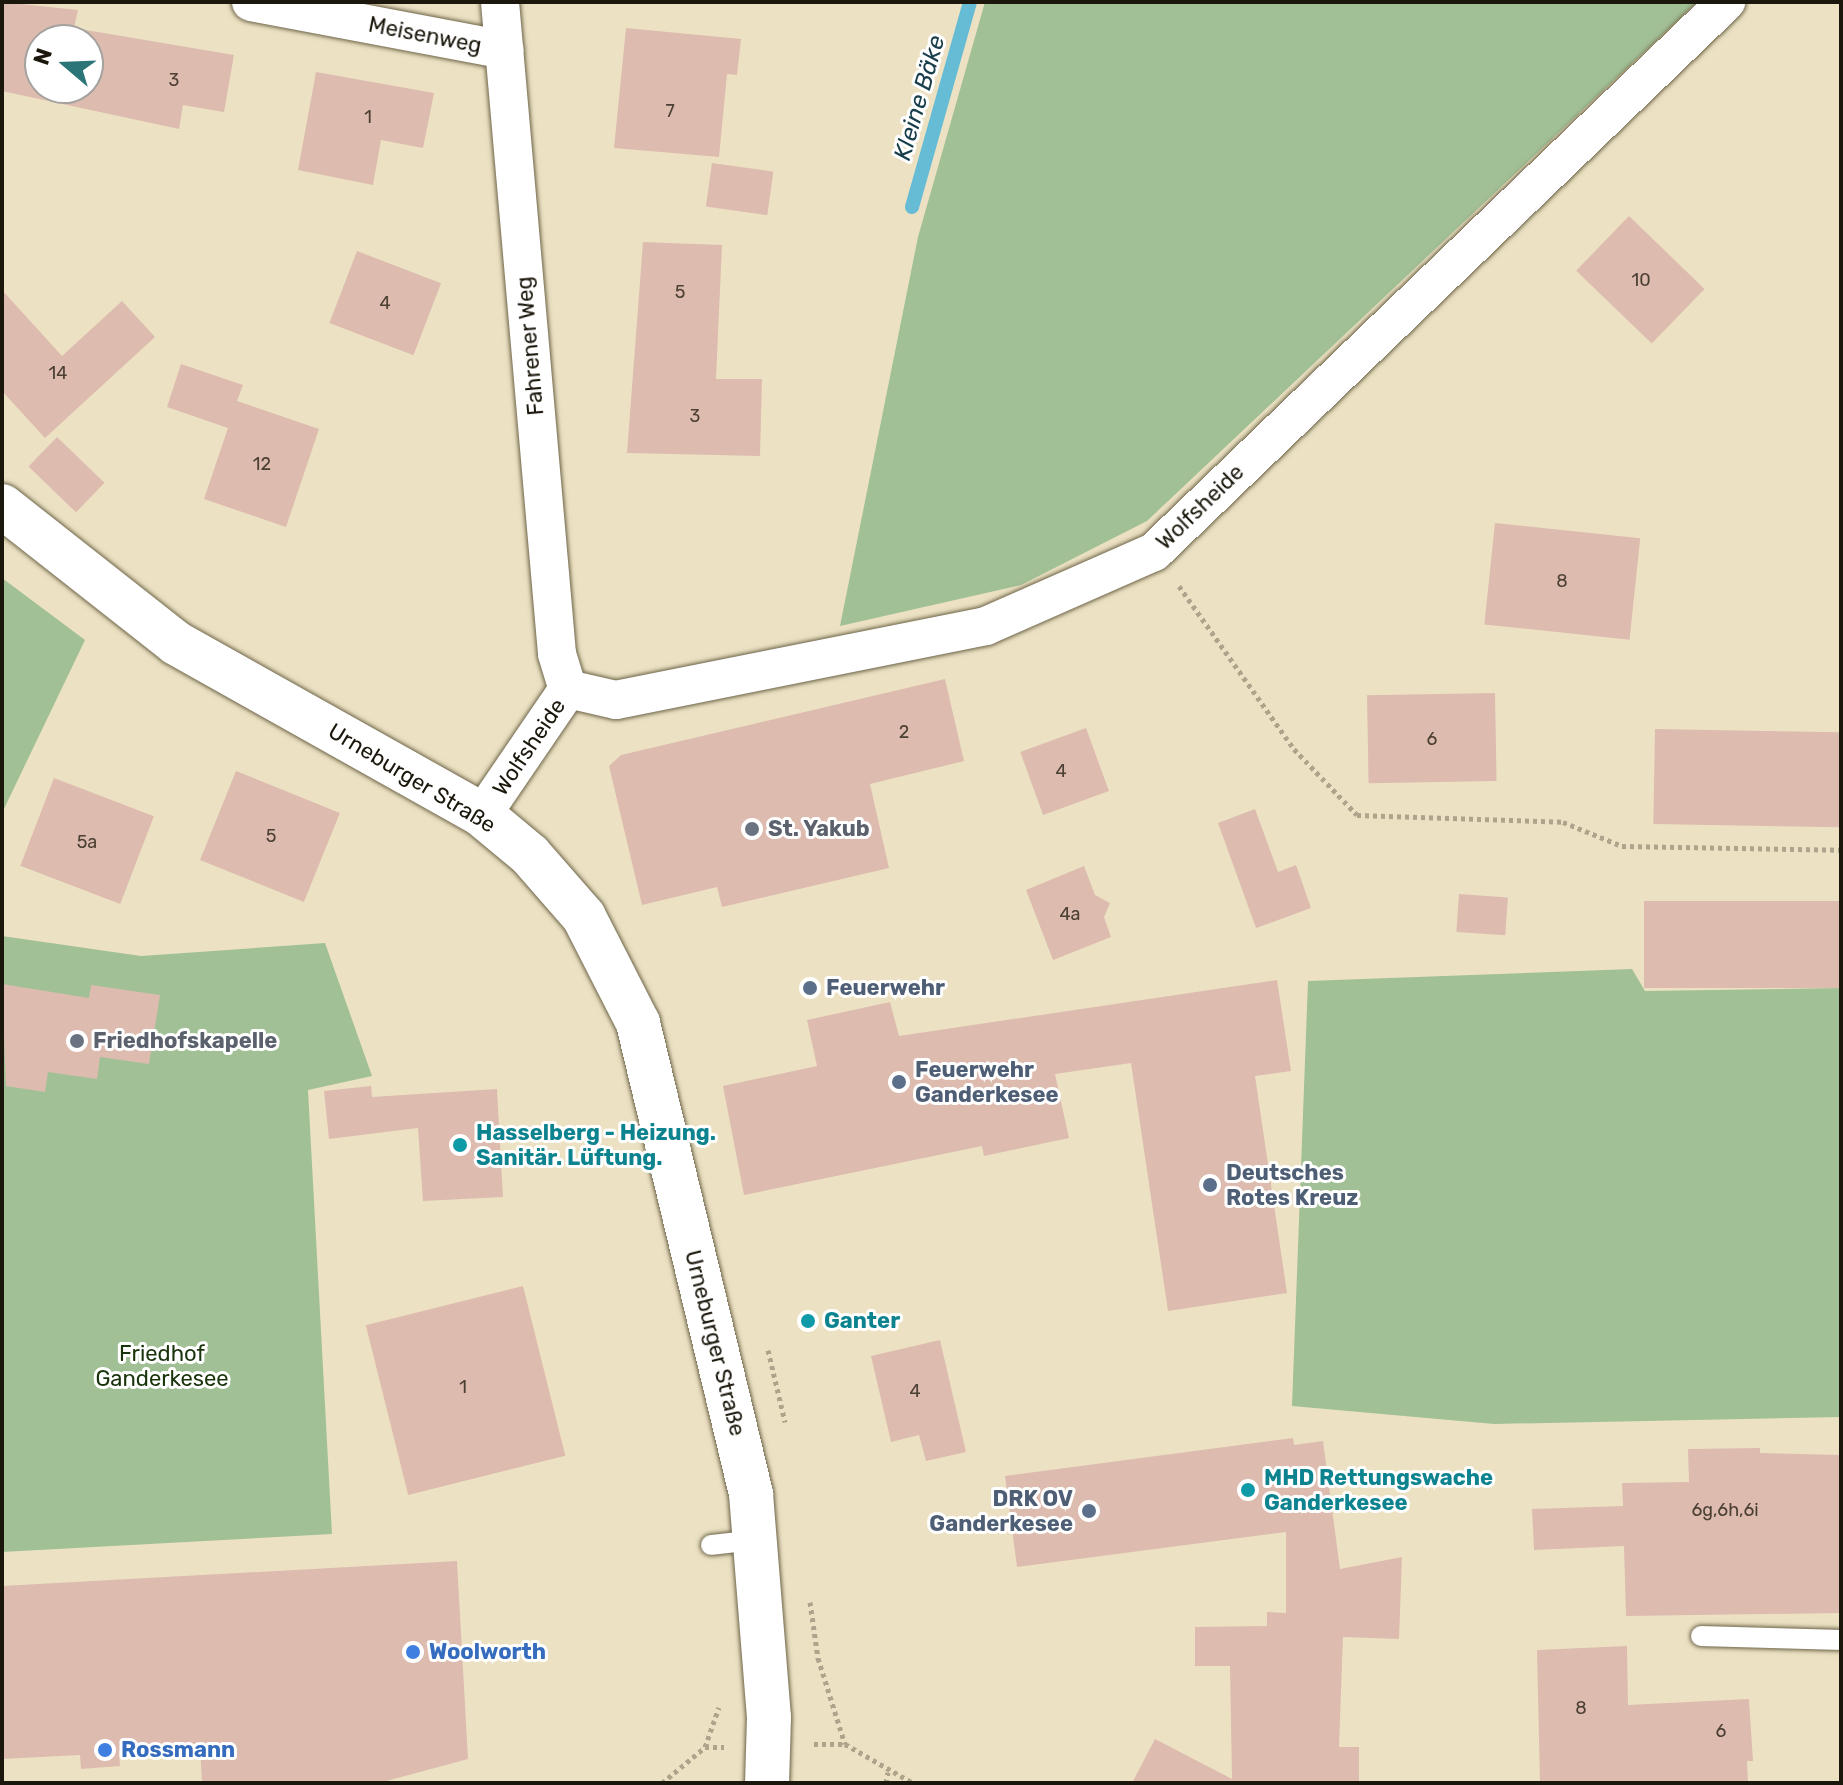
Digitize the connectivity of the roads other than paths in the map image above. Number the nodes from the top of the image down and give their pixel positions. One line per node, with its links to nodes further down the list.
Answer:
1 (251, 2): 4 (street, Meisenweg)
2 (500, 2): 4 (street, Fahrener Weg)
3 (1726, 2): 6 (street, Wolfsheide)
4 (504, 50): 6 (street, Fahrener Weg)
5 (2, 506): 7 (street, Urneburger Straße)
6 (568, 689): 7 (street, Wolfsheide)
7 (482, 815): 8 (street, Urneburger Straße)
8 (755, 1540): 9 (lane); 12 (street, Urneburger Straße)
9 (711, 1545)
10 (1701, 1636): 11 (lane)
11 (1841, 1640)
12 (767, 1783)

